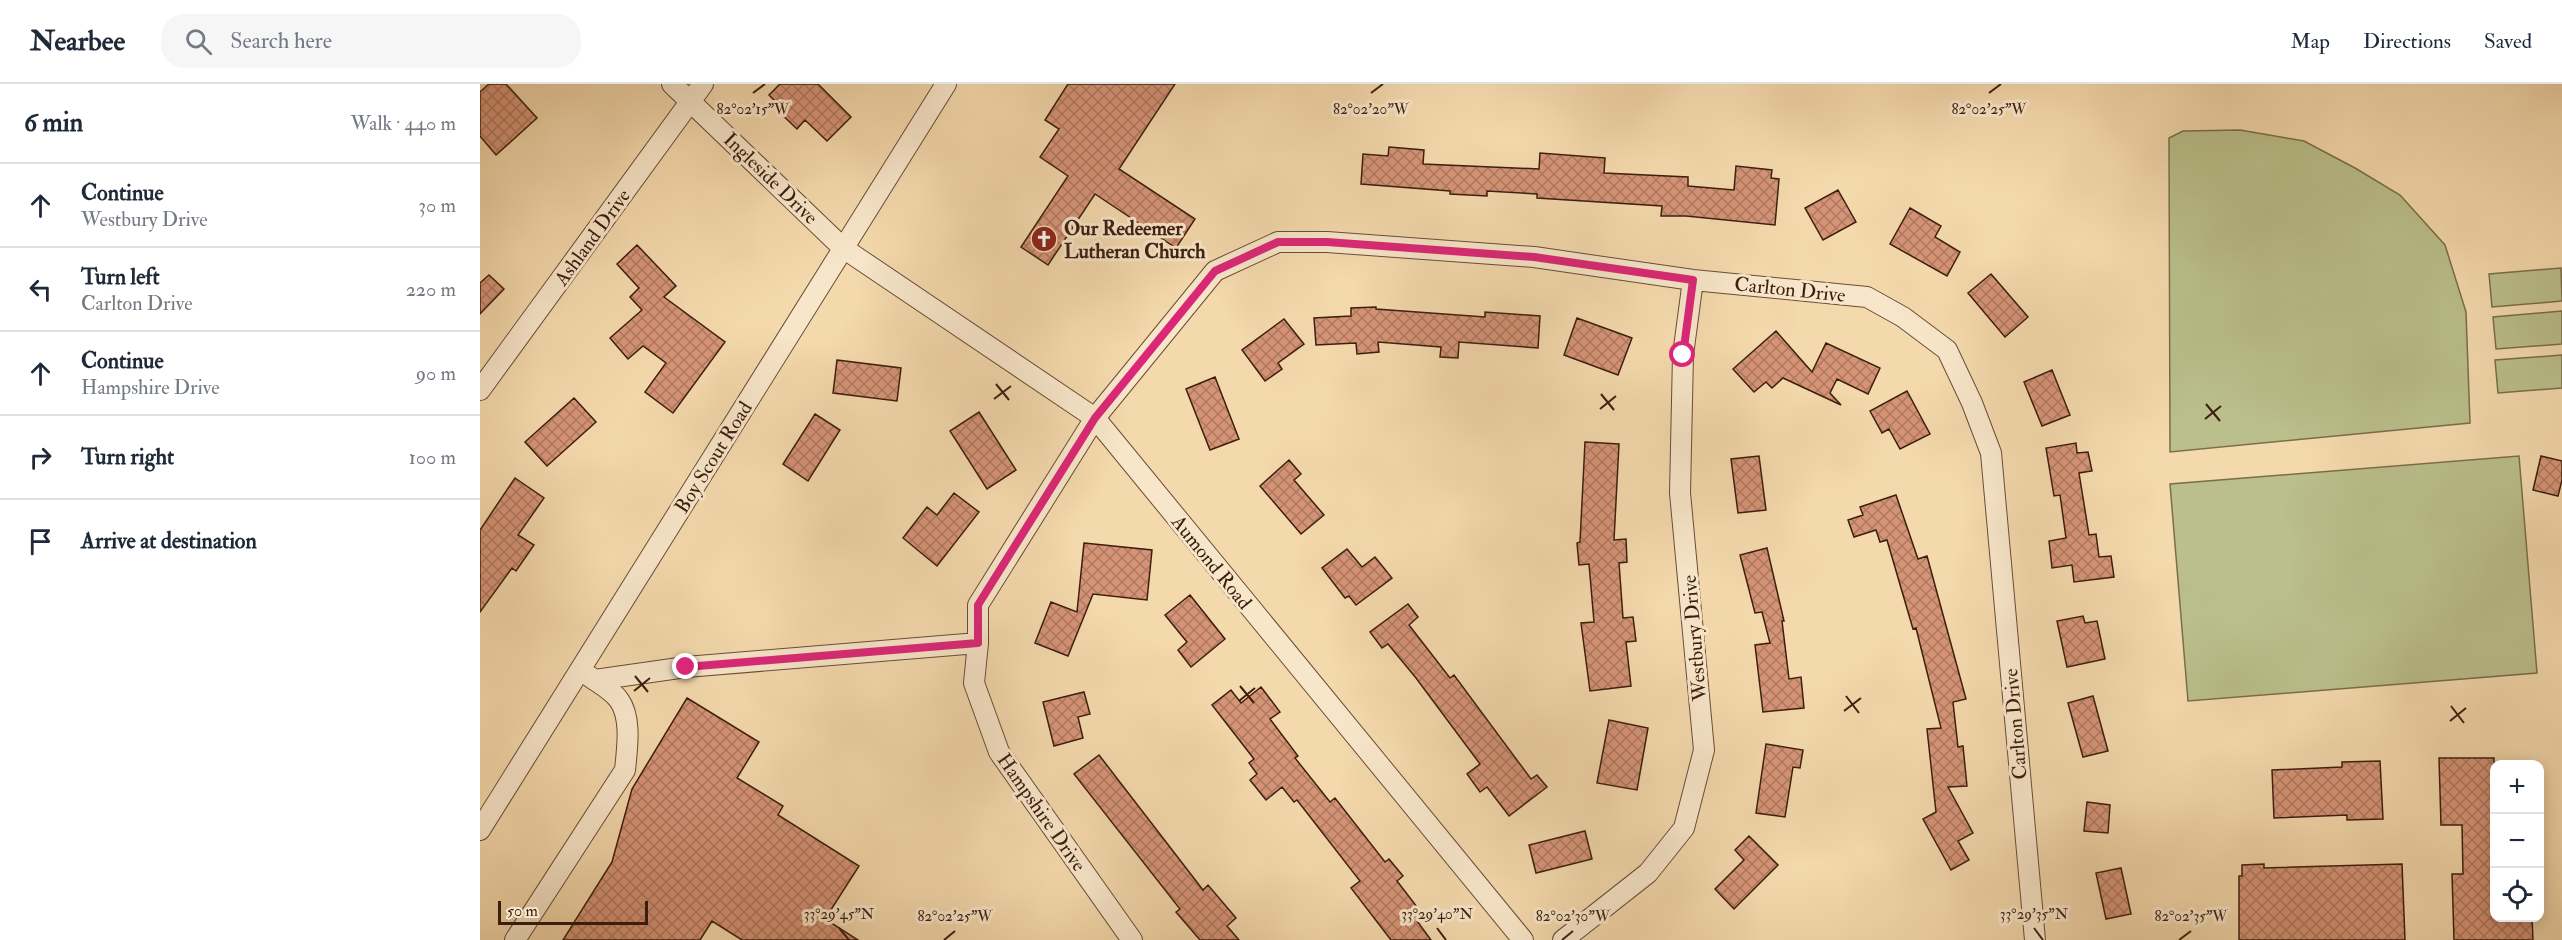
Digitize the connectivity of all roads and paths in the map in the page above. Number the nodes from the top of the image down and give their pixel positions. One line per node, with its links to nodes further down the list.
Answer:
1 (672, 84): 4 (street, Ingleside Drive)
2 (703, 84): 4 (street, Ashland Drive)
3 (946, 84): 5 (street, Boy Scout Road)
4 (691, 102): 5 (street, Ingleside Drive); 7 (street, Ashland Drive)
5 (843, 248): 8 (street, Aumond Road); 10 (street, Boy Scout Road)
6 (1693, 280): 8 (street, Carlton Drive); 15 (street, Westbury Drive); 16 (street, Carlton Drive)
7 (480, 390)
8 (1095, 418): 9 (street, Hampshire Drive); 14 (street, Aumond Road)
9 (978, 643): 10 (street); 13 (street, Hampshire Drive)
10 (588, 674): 11 (street, Boy Scout Road); 12 (street)
11 (480, 830)
12 (516, 940)
13 (1132, 940)
14 (1523, 940)
15 (1563, 940)
16 (2035, 940)

